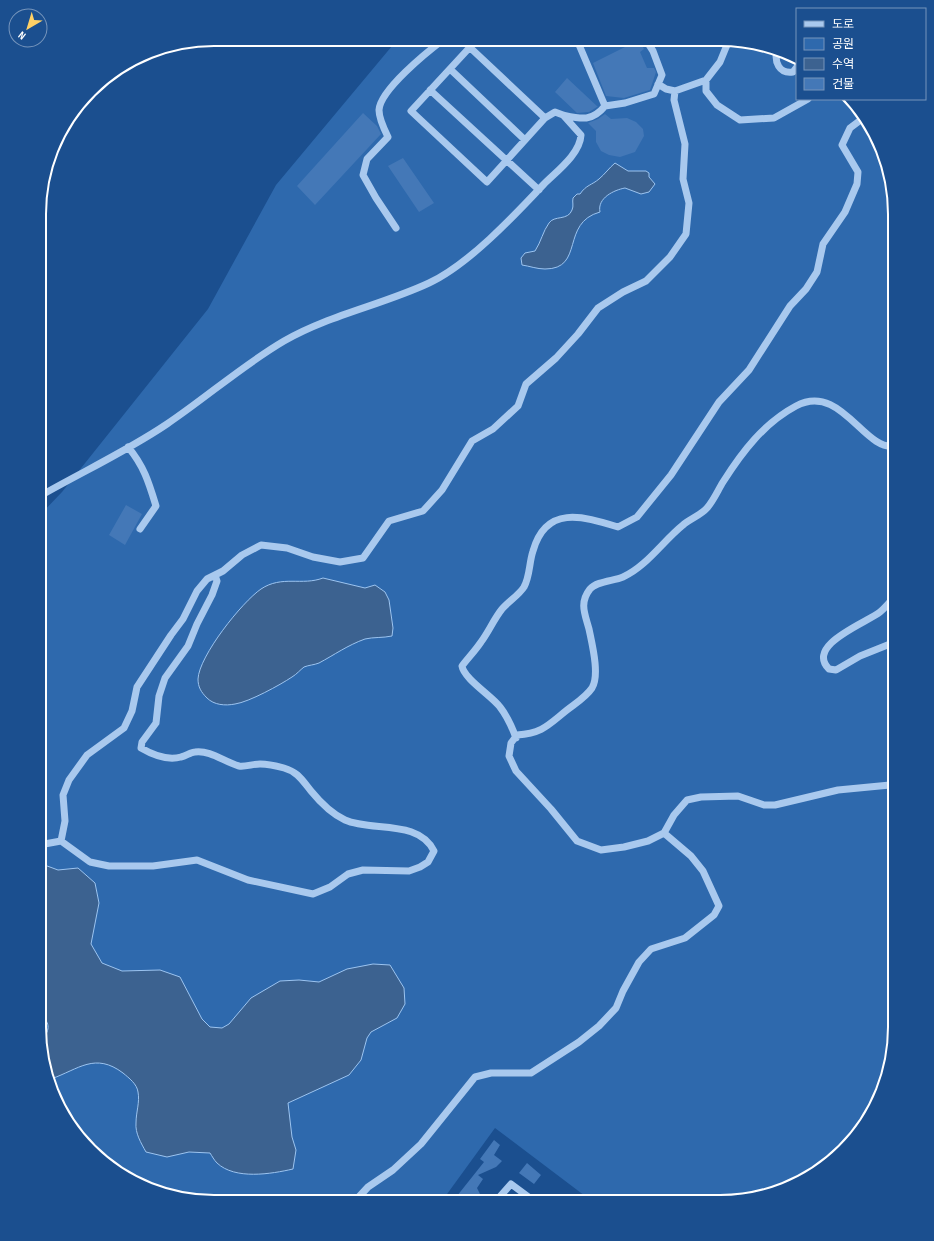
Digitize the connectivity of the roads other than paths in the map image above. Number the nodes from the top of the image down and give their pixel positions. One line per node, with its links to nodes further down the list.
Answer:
1 (435, 46): 21 (street)
2 (471, 46): 8 (street); 16 (street)
3 (580, 46): 14 (street)
4 (650, 46): 10 (street)
5 (727, 46): 9 (street)
6 (775, 55): 7 (street)
7 (796, 68)
8 (450, 69): 11 (street); 18 (street)
9 (706, 80): 12 (street); 13 (street)
10 (658, 84): 12 (street); 14 (street)
11 (430, 90): 19 (street); 19 (street)
12 (676, 91): 26 (street)
13 (806, 100)
14 (605, 106): 15 (street)
15 (563, 115): 16 (street); 20 (street)
16 (545, 118): 18 (street)
17 (860, 121): 29 (street)
18 (525, 140): 19 (street)
19 (507, 161): 20 (street)
20 (539, 190): 22 (street)
21 (396, 228)
22 (128, 447): 24 (street); 25 (street)
23 (888, 447): 29 (street)
24 (46, 493)
25 (140, 529)
26 (215, 575): 32 (street); 32 (street)
27 (888, 603): 28 (street)
28 (888, 645)
29 (516, 738): 31 (street)
30 (888, 785): 31 (street)
31 (664, 833): 34 (street)
32 (61, 842): 33 (street)
33 (46, 844)
34 (361, 1195)
35 (501, 1195): 36 (street)
36 (525, 1195)

